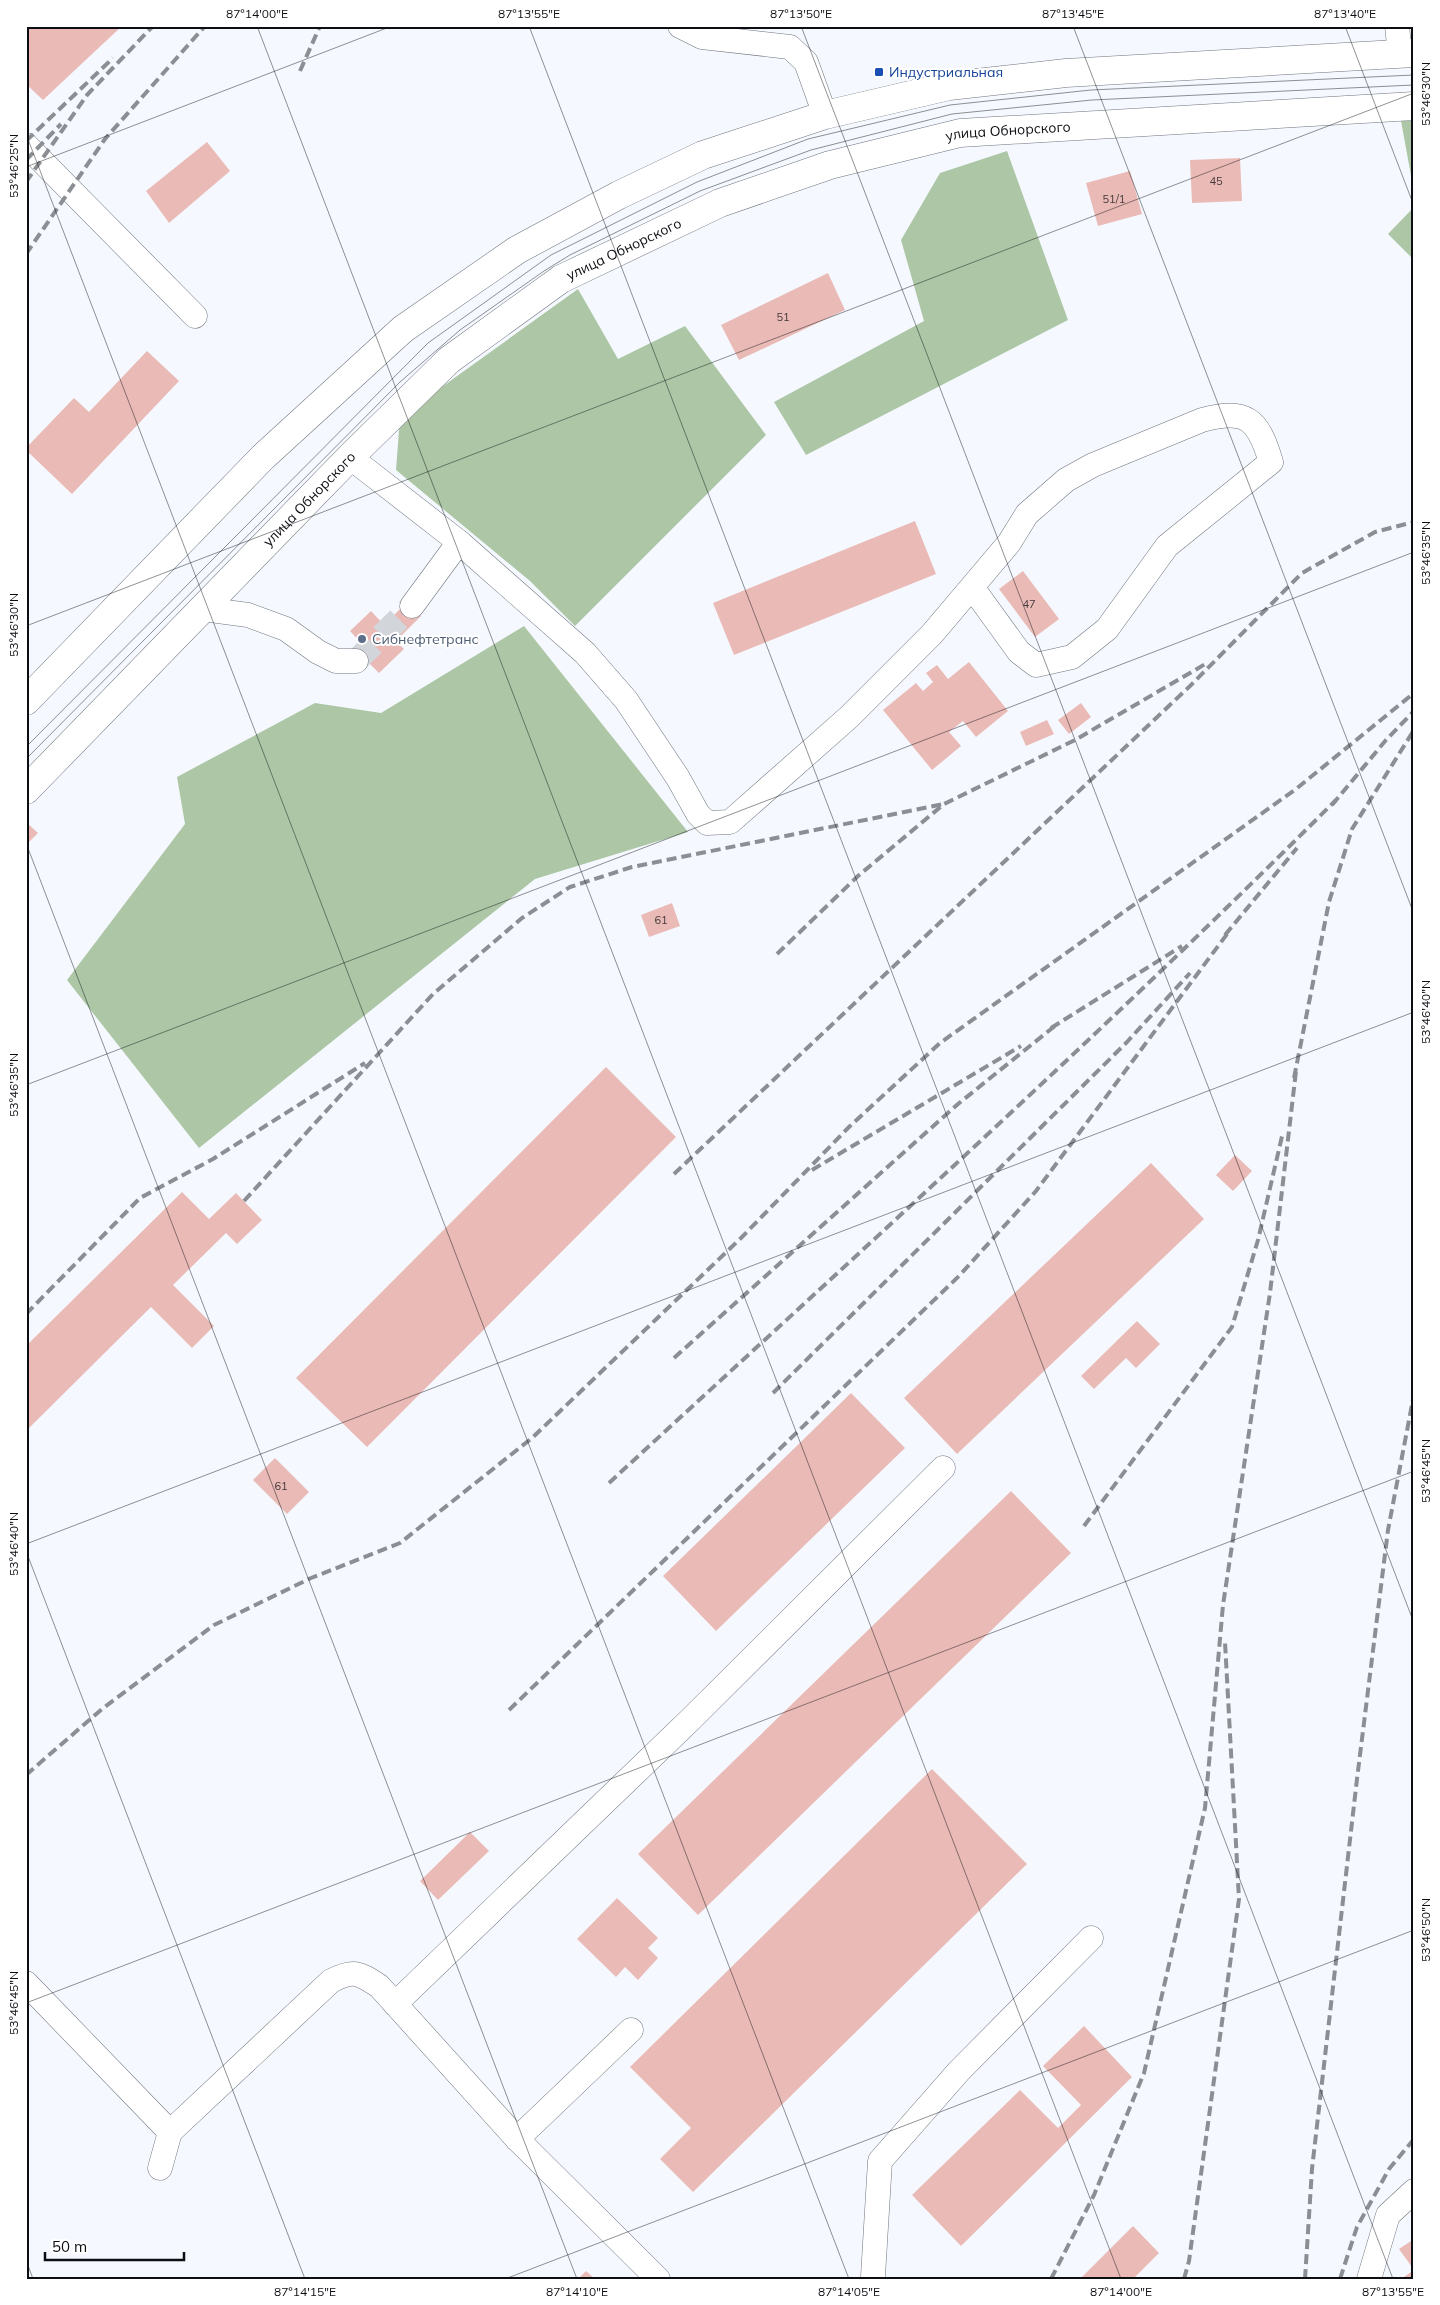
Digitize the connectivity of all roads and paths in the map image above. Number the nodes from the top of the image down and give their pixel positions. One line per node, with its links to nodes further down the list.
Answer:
1 (680, 26): 5 (lane)
2 (1397, 26): 3 (lane)
3 (1407, 54): 5 (main road)
4 (1414, 106): 8 (main road, улица Обнорского)
5 (825, 115): 14 (main road)
6 (26, 144): 7 (lane)
7 (195, 316)
8 (352, 455): 9 (lane); 12 (main road, улица Обнорского)
9 (459, 542): 10 (lane); 11 (lane)
10 (972, 588): 10 (lane)
11 (412, 606)
12 (203, 609): 13 (lane); 15 (main road, улица Обнорского)
13 (356, 661)
14 (26, 702)
15 (26, 790)
16 (943, 1468): 19 (lane)
17 (1091, 1938): 25 (lane)
18 (26, 1983): 21 (lane)
19 (396, 2004): 21 (lane); 22 (lane)
20 (631, 2030): 22 (lane)
21 (170, 2132): 23 (lane)
22 (518, 2139): 26 (lane)
23 (160, 2168)
24 (1414, 2190): 27 (lane)
25 (873, 2278)
26 (658, 2279)
27 (1369, 2279)

